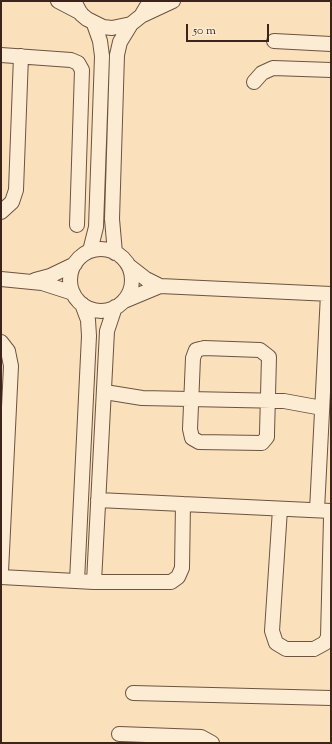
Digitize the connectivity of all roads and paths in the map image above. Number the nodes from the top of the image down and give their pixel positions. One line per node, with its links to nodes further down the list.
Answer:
1 (58, 1): 5 (street)
2 (74, 1): 5 (street)
3 (150, 1): 6 (street)
4 (173, 1): 6 (street)
5 (81, 14): 7 (street)
6 (136, 20): 7 (street); 19 (street)
7 (94, 24): 15 (street)
8 (274, 41): 9 (street)
9 (331, 44)
10 (1, 55): 11 (street)
11 (21, 56): 14 (street); 16 (street)
12 (331, 70): 13 (street)
13 (254, 82)
14 (79, 166): 15 (street); 17 (street)
15 (99, 166): 18 (street)
16 (1, 212)
17 (77, 225)
18 (90, 251): 19 (street); 20 (street)
19 (115, 253): 21 (street)
20 (75, 264): 23 (street); 25 (street)
21 (128, 265): 24 (street); 28 (street)
22 (1, 279): 23 (street)
23 (32, 281): 25 (street)
24 (160, 286): 26 (street); 28 (street)
25 (73, 293): 27 (street)
26 (329, 294): 33 (street)
27 (82, 304): 28 (street); 41 (street)
28 (120, 304): 30 (street)
29 (1, 342): 39 (street)
30 (104, 398): 31 (street); 34 (street)
31 (191, 399): 32 (street); 32 (street); 32 (street)
32 (268, 401): 33 (street)
33 (322, 402): 37 (street)
34 (98, 500): 35 (street); 42 (street)
35 (183, 504): 36 (street); 42 (street)
36 (280, 509): 37 (street); 38 (street)
37 (324, 511)
38 (331, 518)
39 (1, 572)
40 (1, 577): 41 (street)
41 (77, 581): 42 (street)
42 (94, 582)
43 (133, 693): 44 (street)
44 (331, 698)
45 (119, 734): 46 (street)
46 (212, 743)

